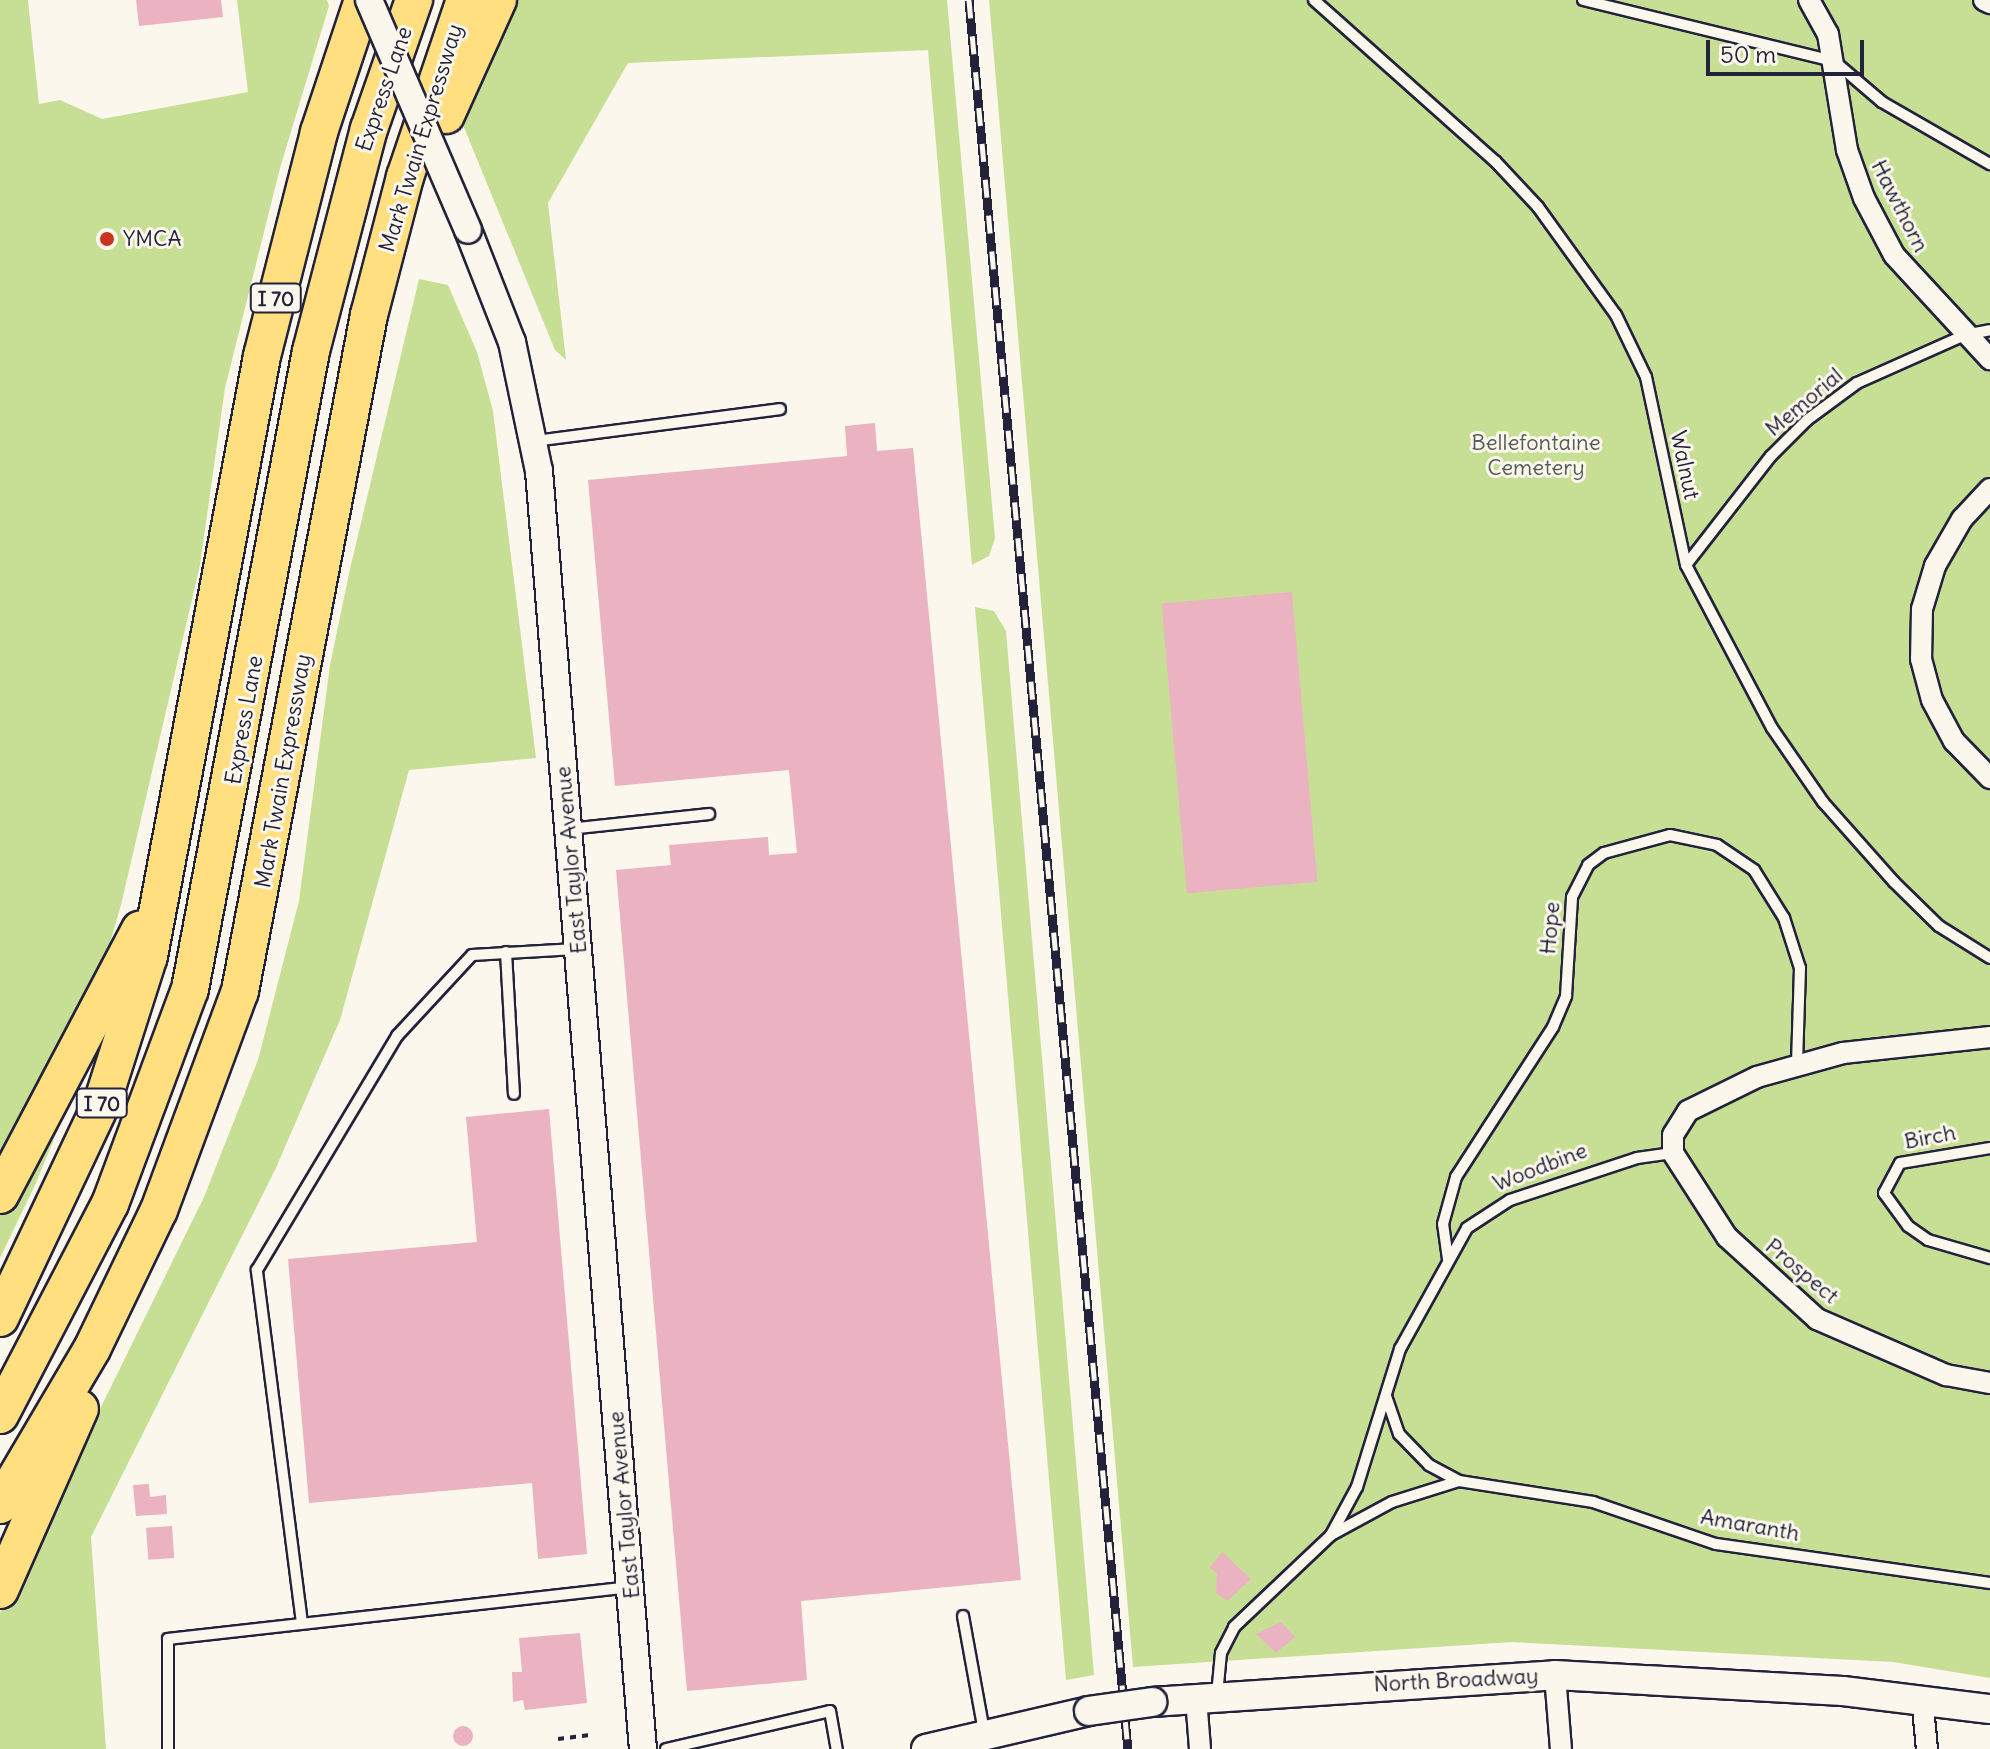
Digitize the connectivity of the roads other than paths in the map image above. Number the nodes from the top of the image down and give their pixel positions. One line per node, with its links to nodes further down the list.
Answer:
1 (363, 0): 24 (highway, I 70)
2 (369, 0): 18 (street, East Taylor Avenue, bridge)
3 (414, 0): 40 (highway, Express Lane)
4 (465, 0): 13 (highway, Mark Twain Expressway)
5 (498, 0): 13 (highway)
6 (1314, 0): 20 (lane, Walnut)
7 (1583, 0): 11 (lane)
8 (1809, 0): 11 (street, Hawthorn)
9 (1984, 0): 10 (street)
10 (1990, 3)
11 (1834, 61): 12 (lane); 15 (street, Hawthorn)
12 (1990, 164)
13 (388, 239): 36 (highway, Mark Twain Expressway)
14 (1990, 330): 15 (lane, Memorial)
15 (1965, 335): 16 (street, Hawthorn); 20 (lane, Memorial)
16 (1990, 359)
17 (780, 409): 18 (lane)
18 (535, 441): 23 (street, East Taylor Avenue)
19 (1990, 489): 21 (street)
20 (1686, 565): 27 (lane, Walnut)
21 (1990, 778)
22 (709, 814): 23 (lane)
23 (569, 829): 25 (street, East Taylor Avenue)
24 (167, 875): 33 (highway); 37 (highway, I 70)
25 (578, 949): 26 (lane); 45 (street, East Taylor Avenue)
26 (506, 952): 30 (lane); 48 (lane)
27 (1990, 958)
28 (1990, 1037): 29 (street)
29 (1797, 1066): 32 (street); 35 (lane, Hope)
30 (514, 1094)
31 (1990, 1148): 34 (lane, Birch)
32 (1673, 1153): 35 (lane, Woodbine); 38 (street, Prospect)
33 (0, 1195)
34 (1990, 1258)
35 (1448, 1259): 39 (lane, Woodbine)
36 (127, 1279): 42 (highway, Mark Twain Expressway); 46 (highway)
37 (0, 1318)
38 (1990, 1383)
39 (1385, 1394): 41 (lane, Amaranth); 43 (lane, Woodbine)
40 (0, 1415)
41 (1459, 1481): 43 (lane, Amaranth); 44 (lane, Amaranth)
42 (0, 1505)
43 (1331, 1535): 50 (lane, Woodbine)
44 (1990, 1583)
45 (630, 1587): 48 (lane); 55 (street, East Taylor Avenue)
46 (0, 1590)
47 (963, 1616): 53 (lane)
48 (302, 1623): 54 (lane)
49 (1555, 1675): 50 (main road, North Broadway); 51 (main road, North Broadway); 60 (street)
50 (1206, 1697): 53 (main road, North Broadway, bridge); 59 (street)
51 (1922, 1698): 52 (main road, North Broadway); 61 (street)
52 (1990, 1709)
53 (985, 1733): 58 (main road, North Broadway)
54 (168, 1749)
55 (643, 1749)
56 (666, 1749): 57 (lane)
57 (837, 1749)
58 (926, 1749)
59 (1200, 1749)
60 (1561, 1749)
61 (1927, 1749)

